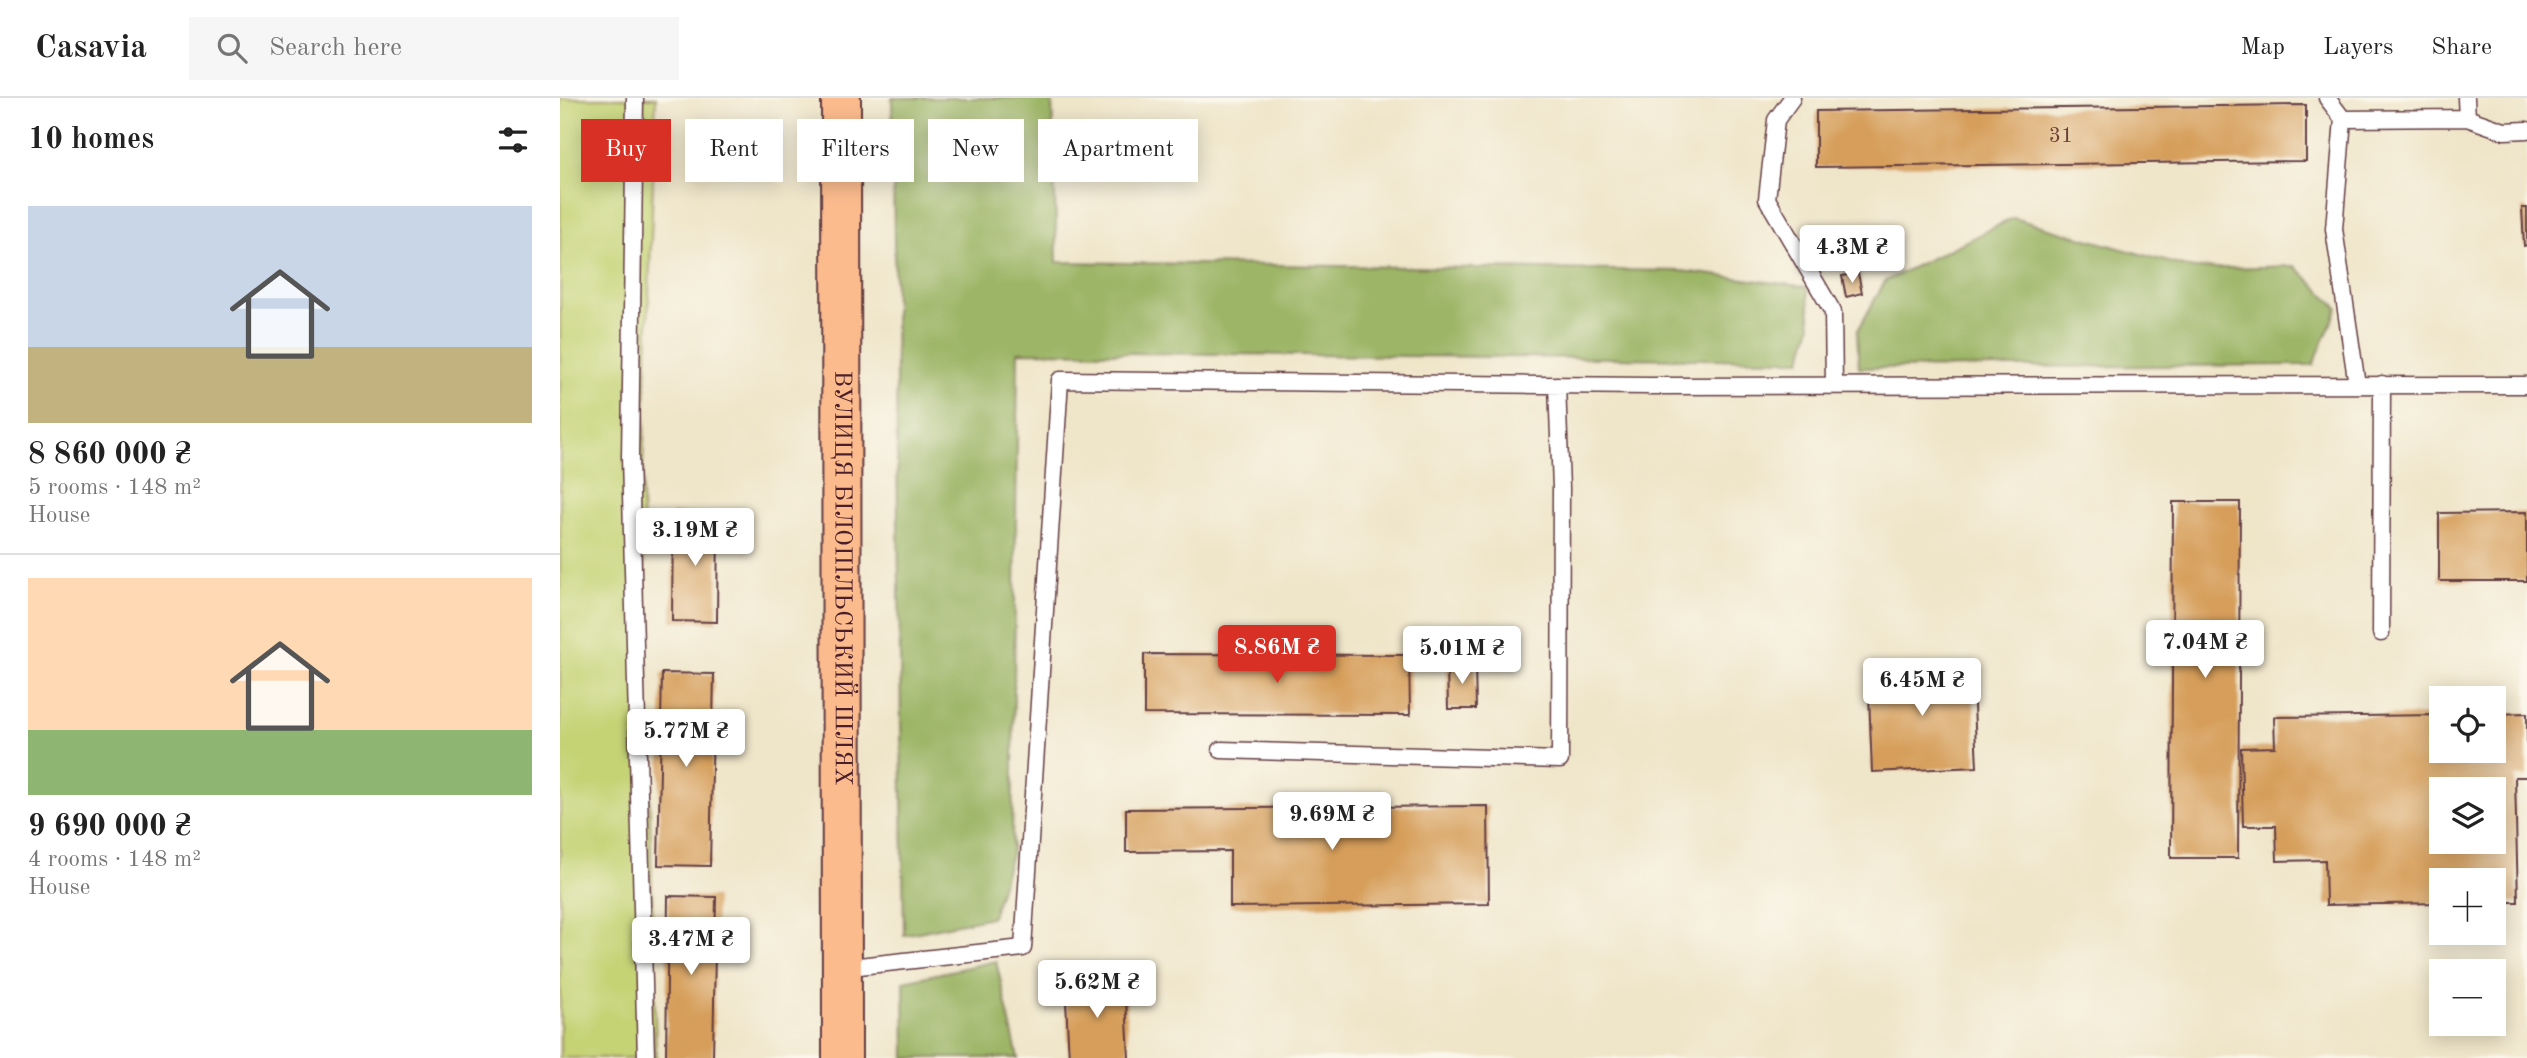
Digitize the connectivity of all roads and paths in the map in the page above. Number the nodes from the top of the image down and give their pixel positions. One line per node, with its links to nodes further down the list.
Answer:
1 (635, 98): 17 (lane)
2 (841, 98): 16 (main road, ВУЛИЦЯ БІЛОПІЛЬСЬКИЙ ШЛЯХ)
3 (1792, 98): 12 (lane)
4 (2327, 98): 7 (lane)
5 (2466, 98): 6 (lane)
6 (2467, 118): 7 (lane); 8 (lane)
7 (2343, 119): 9 (lane)
8 (2527, 130)
9 (2357, 384): 10 (lane); 12 (lane)
10 (2382, 384): 13 (lane); 14 (lane)
11 (1557, 385): 12 (lane); 15 (lane); 16 (lane)
12 (1834, 385)
13 (2527, 385)
14 (2381, 633)
15 (1221, 750)
16 (841, 968): 18 (main road, ВУЛИЦЯ БІЛОПІЛЬСЬКИЙ ШЛЯХ)
17 (646, 1058)
18 (842, 1058)

